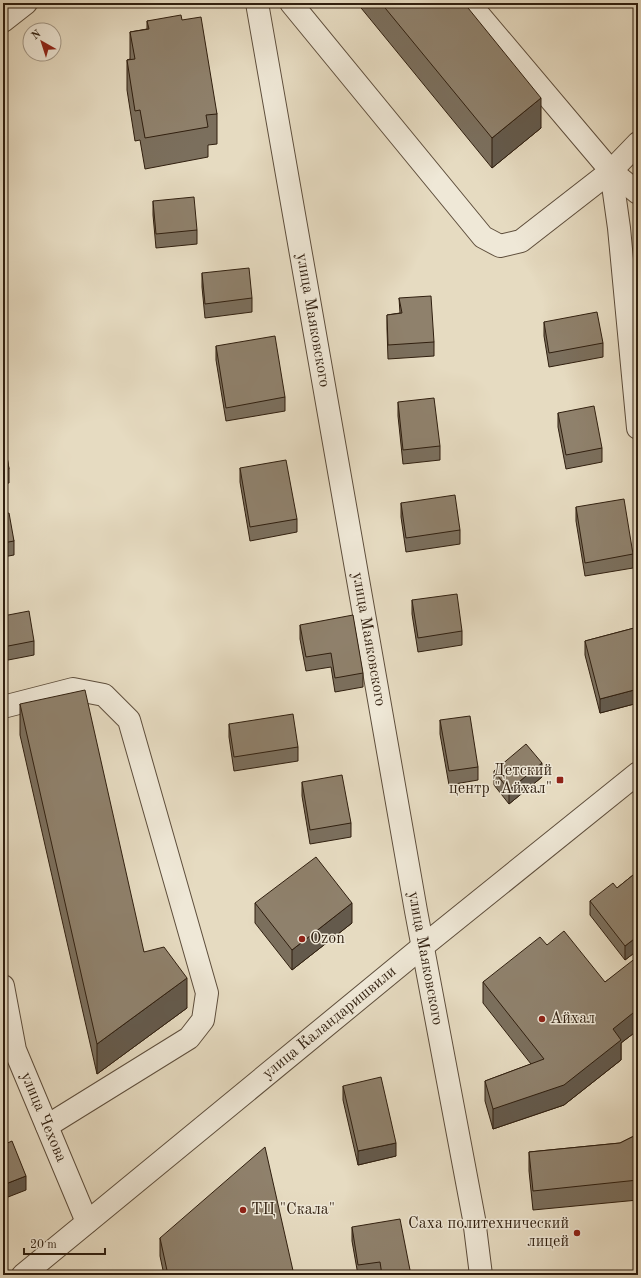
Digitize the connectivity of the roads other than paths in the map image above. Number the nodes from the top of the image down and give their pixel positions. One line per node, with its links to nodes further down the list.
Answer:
1 (26, 3): 5 (street)
2 (258, 3): 12 (street, улица Маяковского)
3 (291, 3): 7 (street)
4 (469, 3): 7 (street)
5 (3, 21)
6 (638, 143): 7 (street)
7 (611, 171): 8 (street); 9 (street)
8 (638, 193)
9 (638, 428)
10 (3, 707): 14 (street)
11 (638, 773): 12 (street, улица Каландаришвили)
12 (422, 947): 15 (street, улица Каландаришвили); 17 (street, улица Маяковского)
13 (3, 986): 14 (street, улица Чехова)
14 (47, 1126): 15 (street, улица Чехова)
15 (87, 1222): 16 (street, улица Каландаришвили)
16 (23, 1275)
17 (481, 1275)

